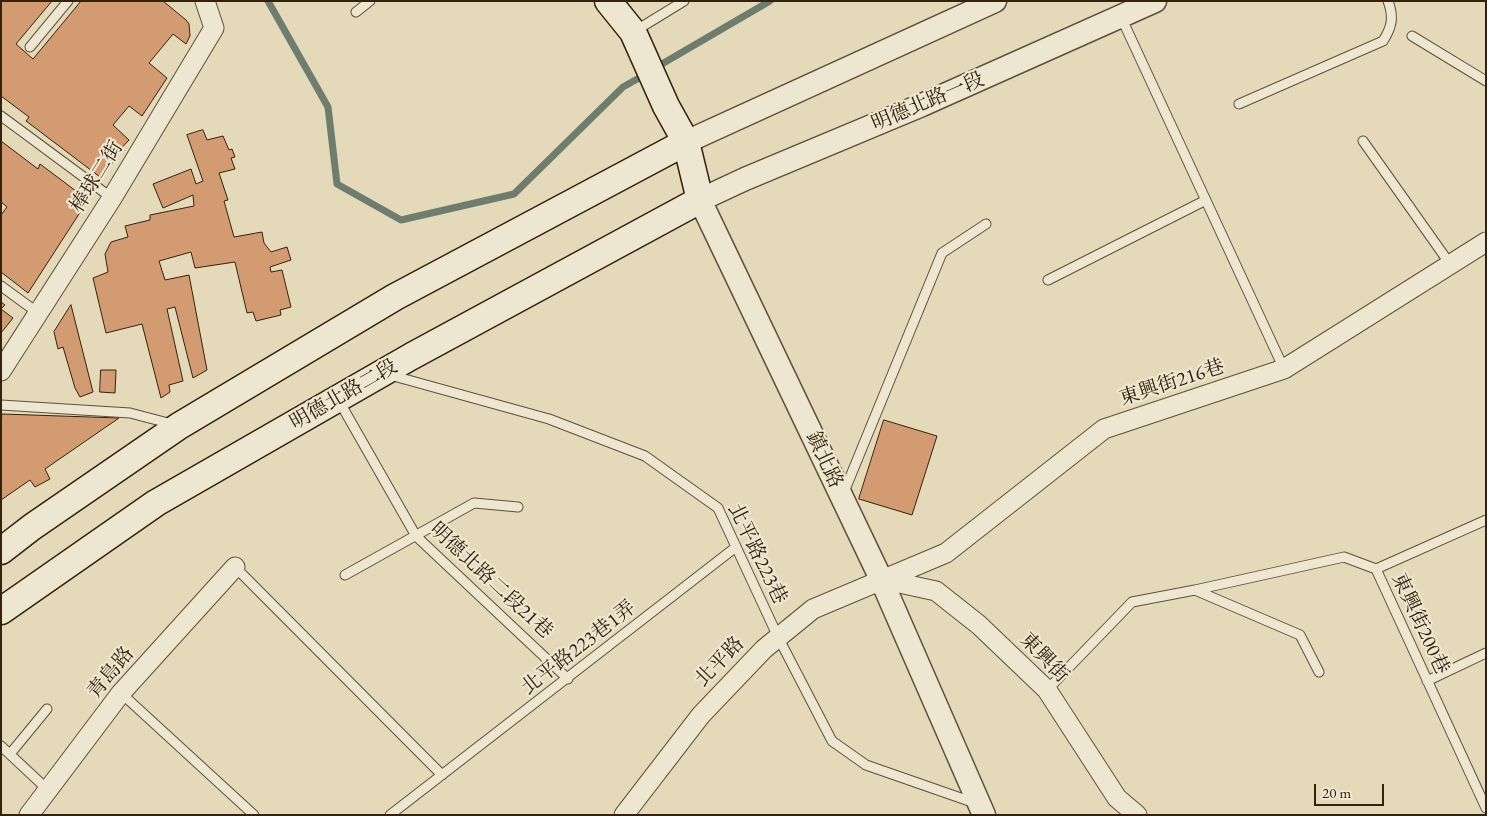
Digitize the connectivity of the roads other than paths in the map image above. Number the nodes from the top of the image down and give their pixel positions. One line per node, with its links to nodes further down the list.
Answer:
1 (68, 1): 13 (lane)
2 (205, 1): 19 (street, 棒球二街)
3 (370, 1): 9 (lane)
4 (608, 1): 12 (main road)
5 (684, 1): 12 (lane)
6 (994, 1): 18 (street)
7 (1155, 1): 10 (street, 明德北路一段)
8 (1388, 1): 15 (lane)
9 (356, 12)
10 (1121, 17): 20 (street, 明德北路一段); 21 (lane)
11 (1412, 36): 14 (lane)
12 (636, 41): 18 (main road, 鎮北路)
13 (30, 47)
14 (1486, 82)
15 (1239, 104)
16 (1, 116): 19 (lane)
17 (1363, 140): 24 (lane)
18 (686, 142): 20 (main road, 鎮北路); 33 (main road)
19 (112, 198): 27 (street, 棒球二街)
20 (700, 200): 30 (main road, 明德北路二段); 34 (street, 鎮北路)
21 (1206, 200): 25 (lane); 28 (lane)
22 (986, 224): 34 (lane)
23 (1486, 242): 24 (street, 東興街216巷)
24 (1450, 264): 28 (street, 東興街216巷)
25 (1048, 280)
26 (1, 286): 27 (lane)
27 (38, 313): 29 (street, 棒球二街)
28 (1284, 370): 43 (street, 東興街216巷)
29 (1, 371)
30 (383, 372): 31 (main road, 明德北路二段); 38 (lane, 北平路223巷)
31 (337, 399): 37 (lane, 明德北路二段21巷); 45 (main road, 明德北路二段)
32 (1, 405): 33 (lane)
33 (179, 426): 39 (main road)
34 (842, 497): 43 (street, 鎮北路)
35 (518, 507): 37 (lane)
36 (1486, 520): 41 (lane)
37 (416, 536): 42 (lane); 49 (lane, 明德北路二段21巷)
38 (736, 547): 46 (lane, 北平路223巷); 49 (lane, 北平路223巷1弄)
39 (1, 551)
40 (235, 567): 52 (street, 青島路); 56 (lane)
41 (1376, 569): 44 (lane, 東興街200巷); 50 (lane, 東興街200巷)
42 (345, 575)
43 (881, 579): 46 (street, 北平路); 51 (street, 東興街); 59 (street, 鎮北路)
44 (1195, 590): 48 (lane); 51 (lane, 東興街200巷)
45 (1, 611)
46 (778, 637): 59 (lane, 北平路223巷); 63 (street, 北平路)
47 (1486, 653): 50 (lane)
48 (1318, 672)
49 (568, 679): 56 (lane, 北平路223巷1弄)
50 (1427, 681): 58 (lane, 東興街200巷)
51 (1047, 690): 64 (street, 東興街)
52 (121, 693): 57 (street, 青島路); 61 (lane)
53 (47, 709): 55 (lane)
54 (1, 746): 55 (lane)
55 (10, 754): 57 (lane)
56 (442, 775): 62 (lane, 北平路223巷1弄)
57 (48, 790): 60 (street, 青島路)
58 (1486, 808)
59 (982, 810)
60 (32, 814)
61 (254, 815)
62 (390, 815)
63 (624, 815)
64 (1137, 815)

